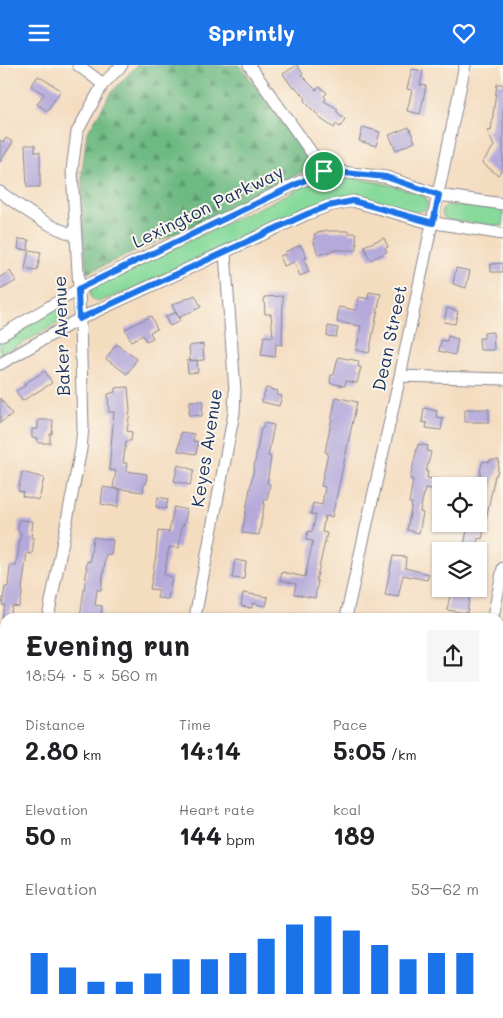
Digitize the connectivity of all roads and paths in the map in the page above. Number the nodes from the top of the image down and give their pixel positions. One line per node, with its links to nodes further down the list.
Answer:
1 (78, 65): 5 (street)
2 (122, 65): 5 (street, Baker Avenue)
3 (249, 65): 6 (street)
4 (465, 65): 8 (street, Dean Street)
5 (103, 84): 12 (street, Baker Avenue)
6 (324, 171): 8 (street); 14 (street, Lexington Parkway)
7 (0, 192): 12 (street)
8 (439, 195): 9 (street); 10 (street, Dean Street)
9 (503, 204)
10 (433, 223): 11 (street); 13 (street); 18 (street, Dean Street)
11 (503, 234)
12 (75, 235): 14 (street, Baker Avenue)
13 (225, 253): 15 (street); 22 (street, Keyes Avenue)
14 (78, 289): 15 (street, Baker Avenue); 16 (street, Lexington Parkway)
15 (79, 319): 17 (street); 21 (street, Baker Avenue)
16 (0, 336)
17 (0, 364)
18 (400, 376): 19 (street); 23 (street, Dean Street)
19 (503, 379)
20 (503, 568): 24 (street)
21 (49, 613)
22 (195, 613)
23 (347, 613)
24 (493, 613)

